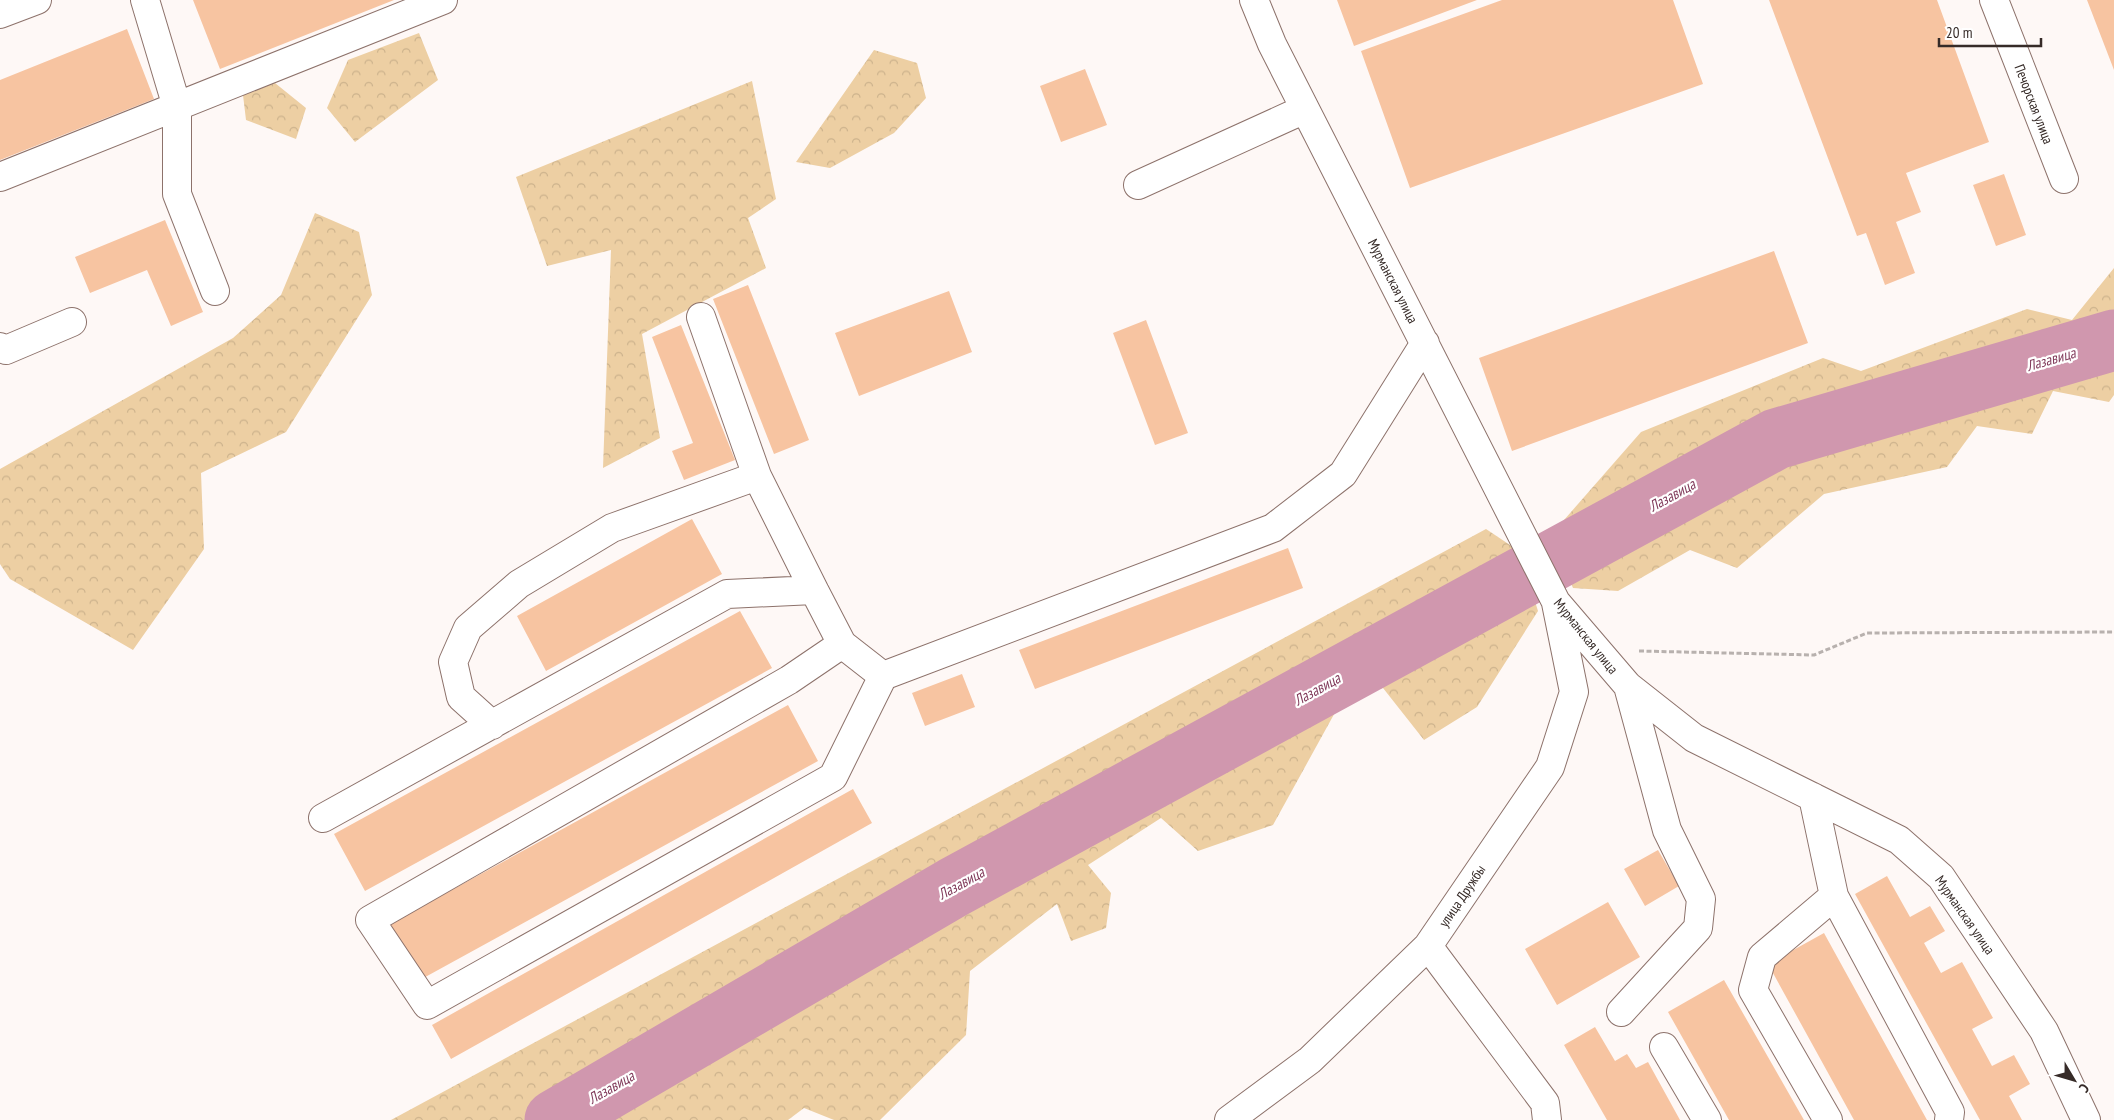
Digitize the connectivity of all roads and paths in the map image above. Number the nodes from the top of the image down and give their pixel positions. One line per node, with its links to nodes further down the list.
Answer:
1 (36, 0): 6 (street)
2 (145, 0): 7 (street)
3 (441, 0): 7 (street)
4 (1254, 0): 8 (street, Мурманская улица)
5 (1994, 0): 10 (street, Печорская улица)
6 (0, 14)
7 (177, 106): 9 (street); 12 (street)
8 (1305, 109): 11 (street); 15 (street, Мурманская улица)
9 (0, 177)
10 (2064, 179)
11 (1138, 185)
12 (215, 291)
13 (701, 317): 17 (street)
14 (72, 322): 16 (street)
15 (1425, 343): 19 (street, Мурманская улица); 23 (street)
16 (2, 353)
17 (757, 476): 18 (street); 25 (street)
18 (814, 590): 21 (street); 25 (street)
19 (1556, 602): 24 (street, Мурманская улица); 29 (street, улица Дружбы)
20 (2114, 632): 22 (path)
21 (842, 644): 23 (street); 23 (street)
22 (1630, 651)
23 (883, 676)
24 (1628, 686): 26 (street, Мурманская улица); 30 (street)
25 (492, 725): 27 (street)
26 (1813, 797): 28 (street); 37 (street, Мурманская улица)
27 (323, 818)
28 (1834, 896): 35 (street); 36 (street)
29 (1428, 946): 32 (street, улица Дружбы); 33 (street)
30 (1621, 1012)
31 (1664, 1047): 34 (street)
32 (1229, 1120)
33 (1547, 1120)
34 (1707, 1120)
35 (1828, 1120)
36 (1949, 1120)
37 (2086, 1120)

